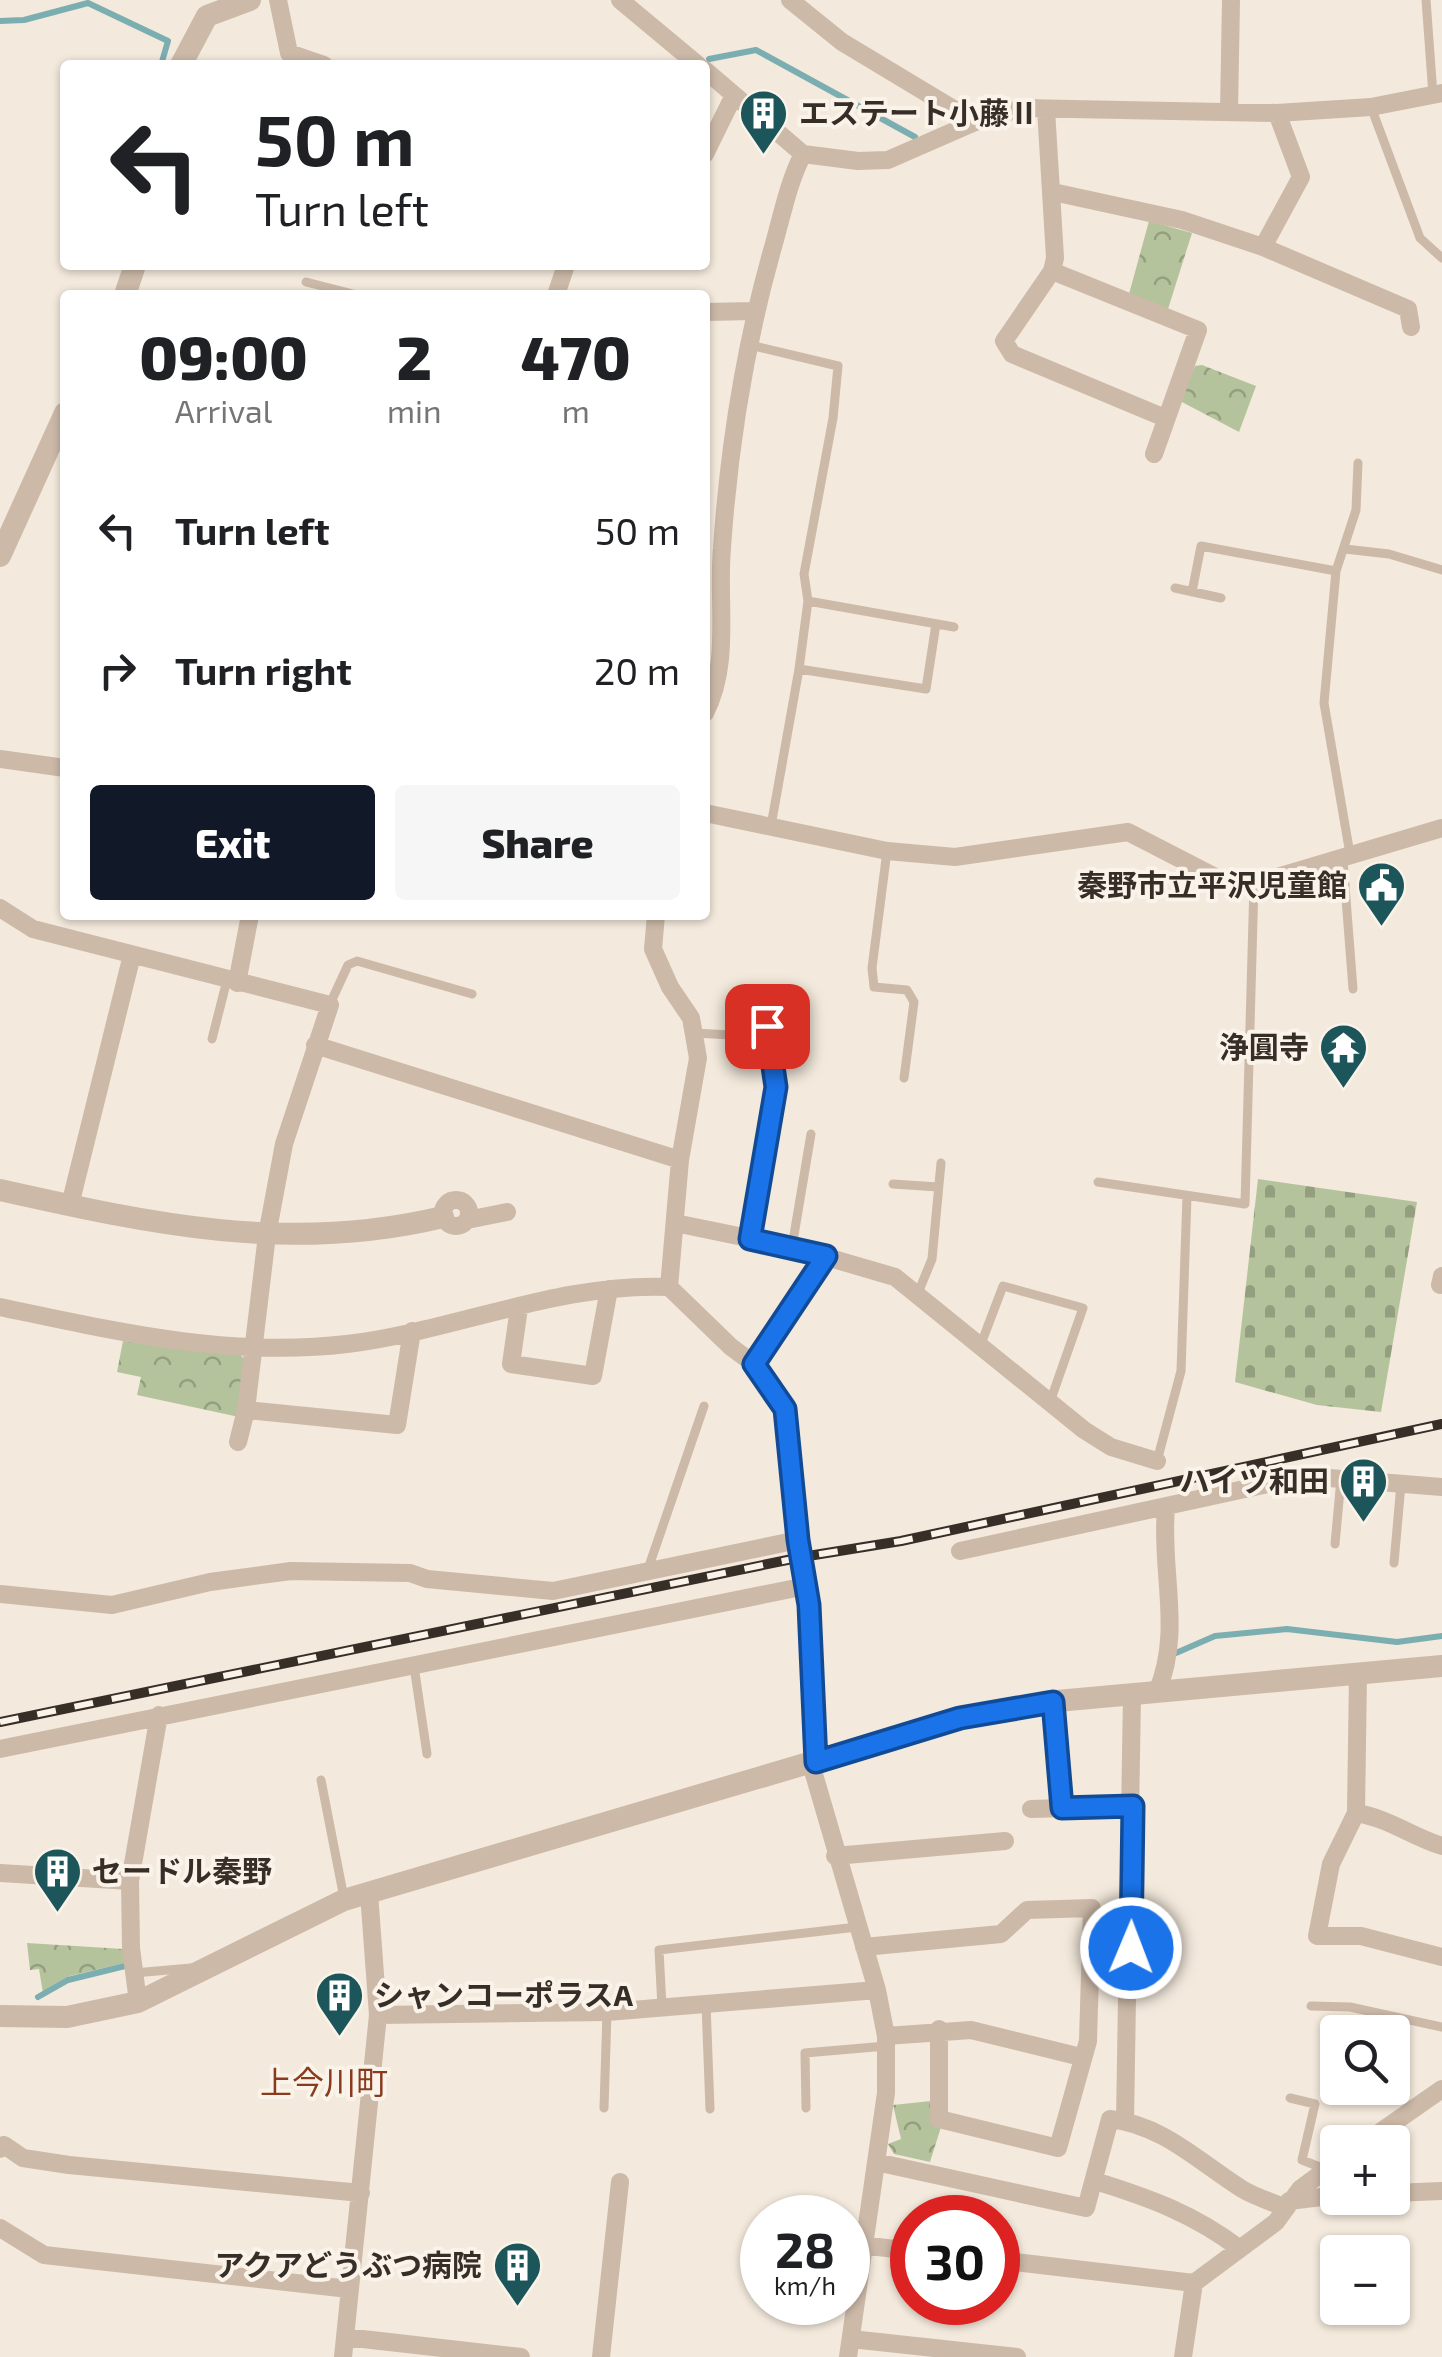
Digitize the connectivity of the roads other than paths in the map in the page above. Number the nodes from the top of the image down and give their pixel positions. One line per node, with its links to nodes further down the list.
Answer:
1 (250, 0): 7 (street)
2 (278, 0): 9 (street)
3 (790, 0): 18 (street)
4 (1231, 0): 16 (street)
5 (1426, 0): 12 (lane)
6 (626, 2): 10 (street)
7 (212, 5): 8 (street)
8 (183, 60)
9 (309, 60)
10 (692, 60)
11 (710, 74): 13 (street)
12 (1437, 94): 14 (street)
13 (734, 95): 19 (street); 20 (street)
14 (1371, 107): 17 (street); 23 (lane)
15 (1046, 109): 16 (street); 18 (street); 21 (street)
16 (1229, 112): 17 (street)
17 (1276, 113): 22 (street)
18 (975, 122): 20 (street)
19 (710, 144)
20 (803, 154): 27 (street)
21 (1053, 192): 22 (street); 24 (street)
22 (1262, 247): 29 (street)
23 (1442, 258)
24 (1052, 270): 31 (street); 31 (street)
25 (306, 282): 26 (lane)
26 (330, 290)
27 (754, 311): 28 (street); 30 (street)
28 (710, 312)
29 (1411, 327)
30 (750, 345): 39 (street); 43 (lane)
31 (1166, 418): 33 (street)
32 (58, 439): 36 (street)
33 (1154, 454)
34 (1358, 463): 35 (lane)
35 (1345, 549): 37 (lane); 38 (lane)
36 (1, 551)
37 (1442, 570)
38 (1336, 571): 41 (lane); 54 (lane)
39 (712, 575): 47 (street)
40 (1175, 588): 41 (lane)
41 (1192, 592): 42 (lane)
42 (1221, 598)
43 (808, 601): 44 (lane); 46 (lane)
44 (936, 624): 45 (lane); 46 (lane)
45 (954, 627)
46 (799, 670): 51 (lane)
47 (710, 700)
48 (0, 759): 49 (street)
49 (60, 767)
50 (710, 815): 51 (street)
51 (771, 826): 53 (street)
52 (1442, 828): 54 (street)
53 (887, 851): 55 (street); 67 (lane)
54 (1347, 859): 55 (street); 61 (lane)
55 (1254, 884): 75 (lane)
56 (0, 908): 59 (street)
57 (249, 920): 60 (street)
58 (656, 920): 64 (street)
59 (132, 956): 60 (street); 76 (street)
60 (232, 981): 63 (street); 65 (lane)
61 (1353, 989)
62 (472, 994): 63 (lane)
63 (330, 1005): 66 (street)
64 (694, 1034): 69 (street); 81 (lane)
65 (212, 1038)
66 (316, 1045): 69 (street); 80 (street)
67 (904, 1078)
68 (811, 1134): 82 (lane)
69 (680, 1160): 79 (street)
70 (940, 1162): 73 (lane)
71 (1098, 1182): 75 (lane)
72 (892, 1184): 73 (lane)
73 (938, 1187): 86 (lane)
74 (0, 1190): 76 (street)
75 (1187, 1196): 97 (lane)
76 (70, 1206): 80 (street)
77 (507, 1212): 78 (street)
78 (455, 1219): 80 (street)
79 (675, 1223): 81 (street); 84 (street)
80 (267, 1235): 91 (street)
81 (750, 1239): 82 (street)
82 (792, 1248): 83 (street)
83 (826, 1256): 86 (street); 92 (street)
84 (669, 1287): 85 (street); 92 (street)
85 (609, 1289): 88 (street); 88 (street)
86 (918, 1293): 90 (street)
87 (0, 1308): 91 (street)
88 (519, 1308): 89 (street)
89 (412, 1331): 91 (street); 95 (street)
90 (981, 1344): 93 (street); 93 (lane)
91 (254, 1347): 95 (street)
92 (754, 1364): 102 (street)
93 (1049, 1404): 97 (street)
94 (704, 1406): 106 (lane)
95 (246, 1410): 96 (street)
96 (238, 1442)
97 (1157, 1462)
98 (1341, 1479): 99 (street); 101 (street); 103 (lane)
99 (1401, 1484): 100 (street); 105 (lane)
100 (1442, 1487)
101 (1166, 1508): 104 (street); 112 (street)
102 (798, 1540): 106 (street); 107 (street)
103 (1335, 1544)
104 (960, 1551)
105 (1394, 1563)
106 (648, 1571): 108 (street)
107 (806, 1586): 109 (street); 118 (street)
108 (0, 1594)
109 (414, 1664): 115 (street); 117 (lane)
110 (1442, 1666): 111 (street)
111 (1358, 1674): 112 (street); 123 (street)
112 (1157, 1692): 113 (street)
113 (1132, 1695): 114 (street); 120 (street)
114 (1053, 1702): 118 (street); 121 (street)
115 (159, 1715): 116 (street); 128 (street)
116 (0, 1750)
117 (427, 1754)
118 (814, 1763): 126 (street); 129 (street)
119 (321, 1780): 130 (lane)
120 (1133, 1806): 121 (street); 153 (street)
121 (1062, 1808): 122 (street)
122 (1031, 1810)
123 (1356, 1813): 125 (street); 133 (street)
124 (1005, 1841): 126 (street)
125 (1442, 1846)
126 (836, 1856): 131 (street)
127 (0, 1873): 128 (street)
128 (130, 1881): 135 (street)
129 (369, 1893): 130 (street); 142 (street)
130 (344, 1900): 134 (street)
131 (858, 1927): 132 (street); 140 (lane)
132 (864, 1947): 136 (street); 147 (street)
133 (1442, 1957)
134 (210, 1966): 135 (lane); 137 (street)
135 (134, 1973): 137 (street)
136 (877, 1990): 138 (street); 146 (street)
137 (138, 2002): 143 (street)
138 (706, 2004): 140 (street); 151 (lane)
139 (1311, 2006): 144 (lane)
140 (662, 2007): 141 (street)
141 (607, 2012): 142 (street); 150 (lane)
142 (378, 2015): 163 (street)
143 (1, 2017)
144 (1442, 2026)
145 (939, 2029): 146 (street); 147 (street); 147 (street)
146 (886, 2041): 152 (lane); 156 (street)
147 (1081, 2058)
148 (1442, 2089): 154 (street)
149 (1290, 2098): 157 (lane)
150 (604, 2108)
151 (710, 2108)
152 (806, 2108)
153 (1125, 2121): 159 (street); 166 (street)
154 (1390, 2125)
155 (0, 2149): 163 (street)
156 (876, 2162): 159 (street); 164 (street)
157 (1320, 2163)
158 (1320, 2175): 166 (street)
159 (1095, 2181): 168 (street)
160 (620, 2182): 175 (street)
161 (1442, 2191): 162 (street)
162 (1410, 2192)
163 (360, 2193): 171 (street)
164 (870, 2195)
165 (1320, 2199): 166 (street)
166 (1288, 2205): 168 (street)
167 (0, 2228): 171 (street)
168 (1240, 2249): 170 (street)
169 (1020, 2262): 170 (street)
170 (1194, 2282): 177 (street)
171 (349, 2289): 172 (street)
172 (345, 2346): 174 (street)
173 (850, 2348): 176 (street)
174 (521, 2357)
175 (601, 2357)
176 (1017, 2357)
177 (1183, 2357)

